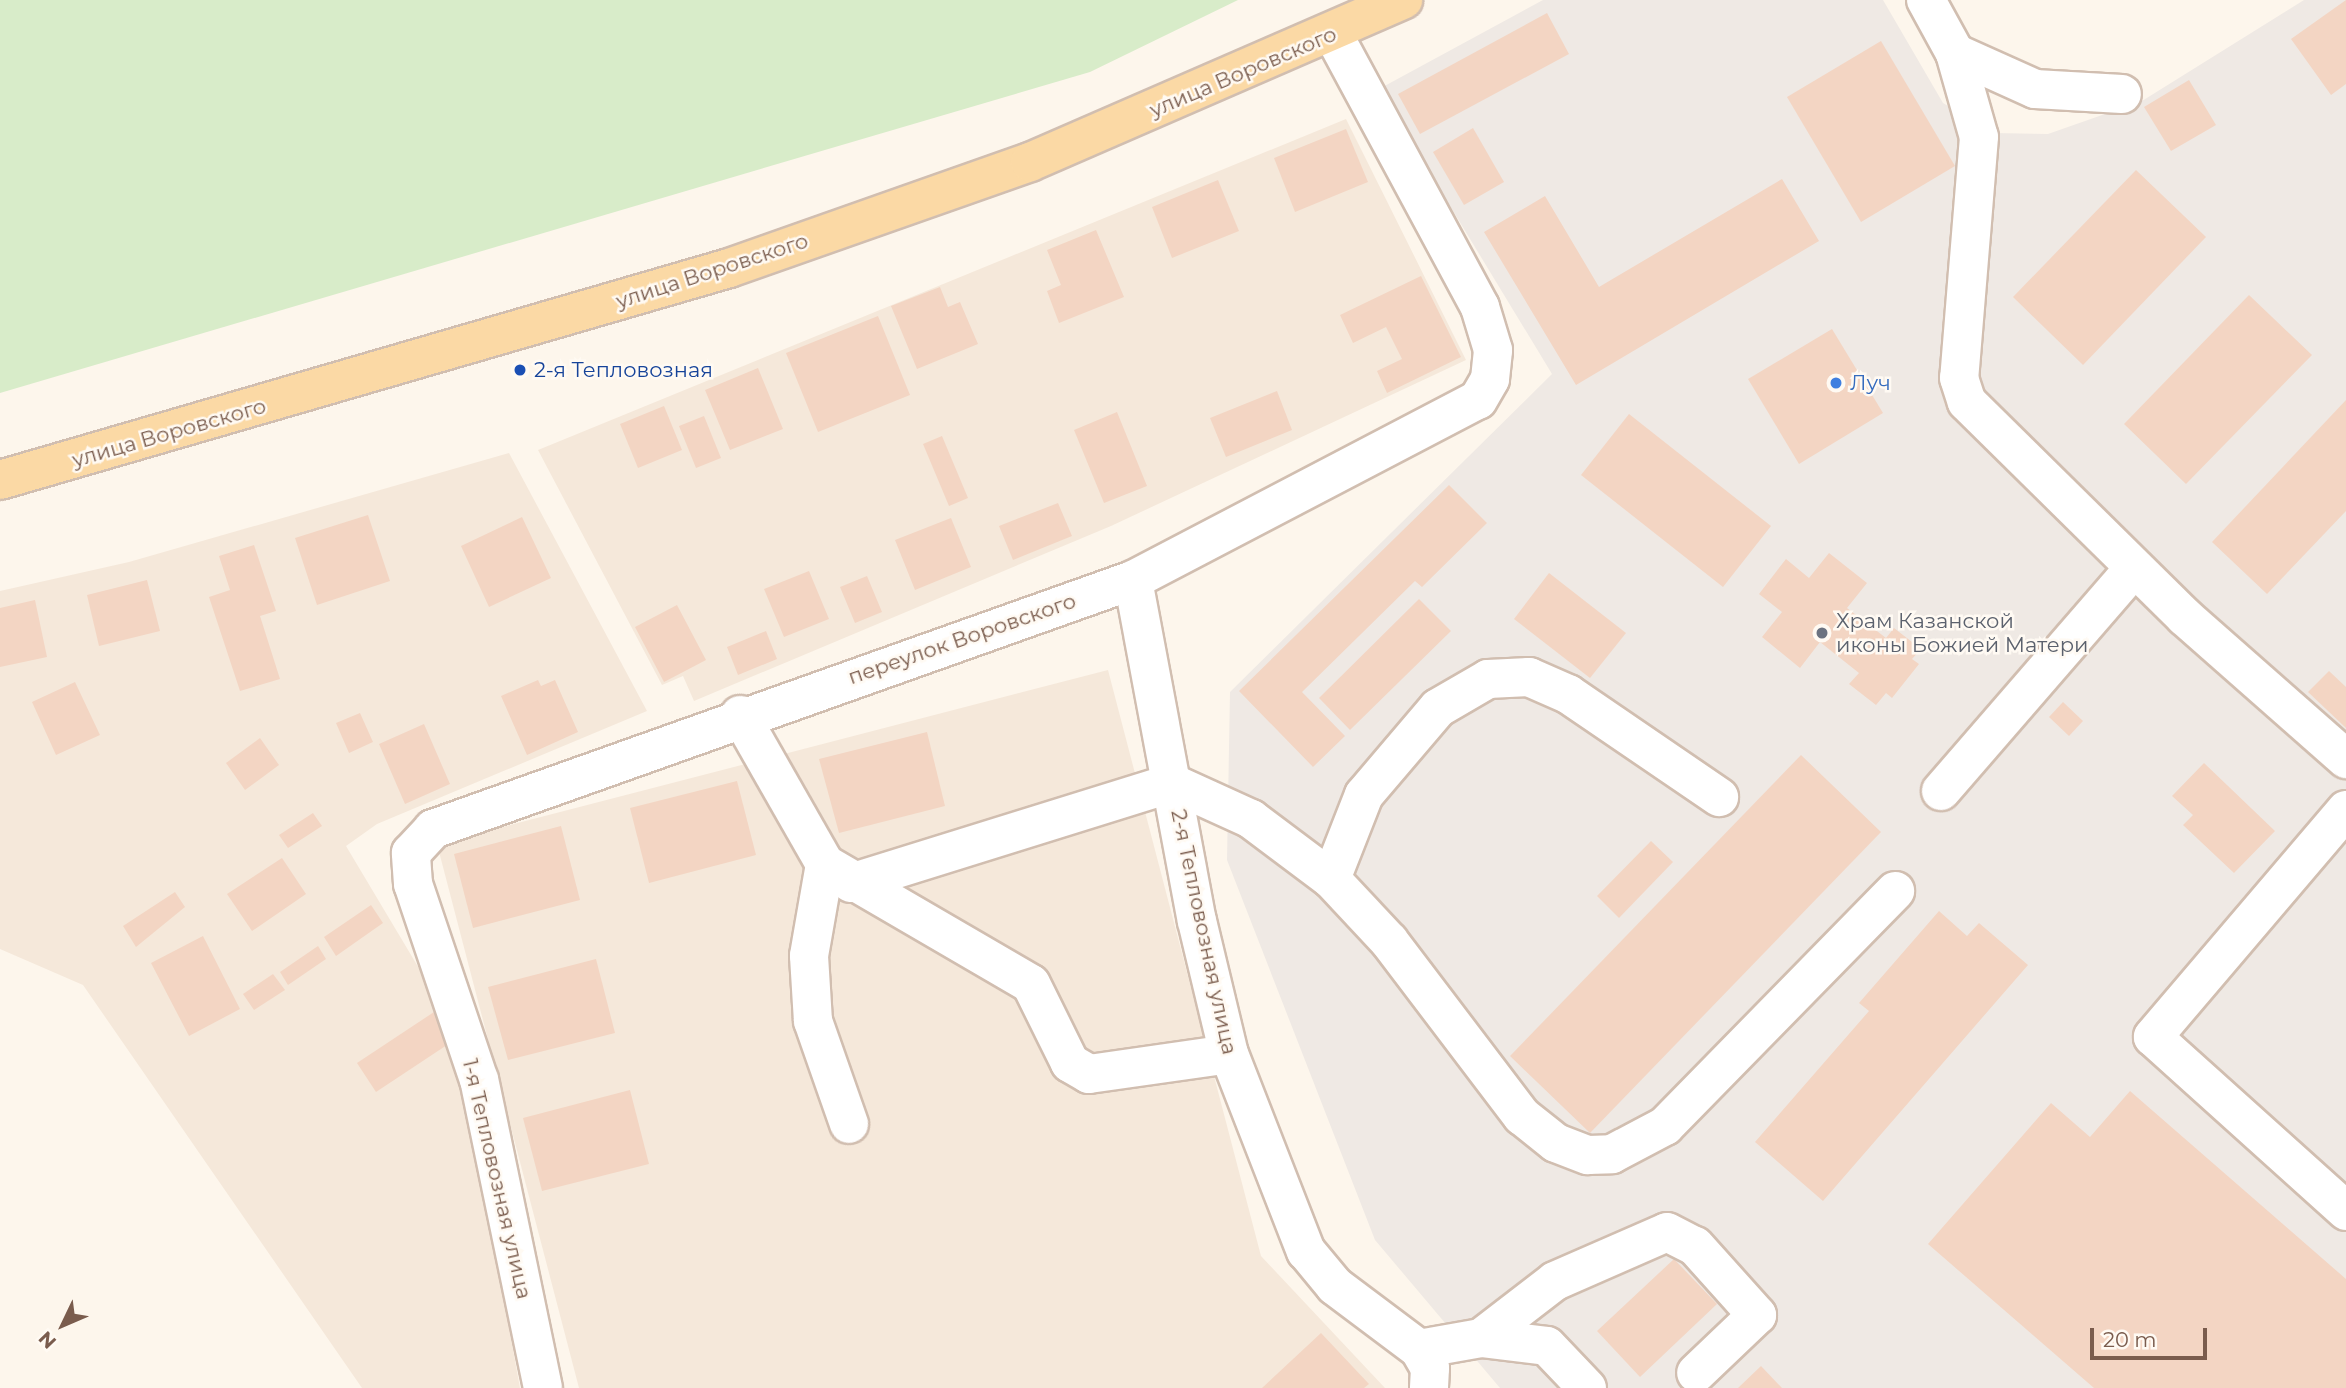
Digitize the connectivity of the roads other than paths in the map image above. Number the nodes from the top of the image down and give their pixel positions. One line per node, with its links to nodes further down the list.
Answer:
1 (1403, 0): 3 (main road, улица Воровского)
2 (1926, 0): 4 (street)
3 (1333, 34): 6 (main road, улица Воровского); 8 (street, переулок Воровского)
4 (1955, 53): 5 (street); 7 (street)
5 (2122, 94)
6 (0, 480)
7 (2134, 568): 10 (street); 12 (street)
8 (1133, 580): 9 (street, переулок Воровского); 11 (street, 2-я Тепловозная улица)
9 (740, 715): 15 (street, переулок Воровского); 16 (street)
10 (2346, 759)
11 (1172, 783): 16 (street); 17 (street); 19 (street, 2-я Тепловозная улица)
12 (1941, 791)
13 (1719, 797): 17 (street)
14 (2346, 810): 21 (street)
15 (411, 853): 25 (street, 1-я Тепловозная улица)
16 (838, 874): 19 (street); 20 (street)
17 (1331, 879): 18 (street)
18 (1895, 891)
19 (1229, 1054): 23 (street, 2-я Тепловозная улица)
20 (849, 1124)
21 (2346, 1211)
22 (1481, 1338): 23 (street); 24 (street); 27 (street)
23 (1419, 1349): 26 (street)
24 (1696, 1373)
25 (543, 1388)
26 (1429, 1388)
27 (1587, 1388)

